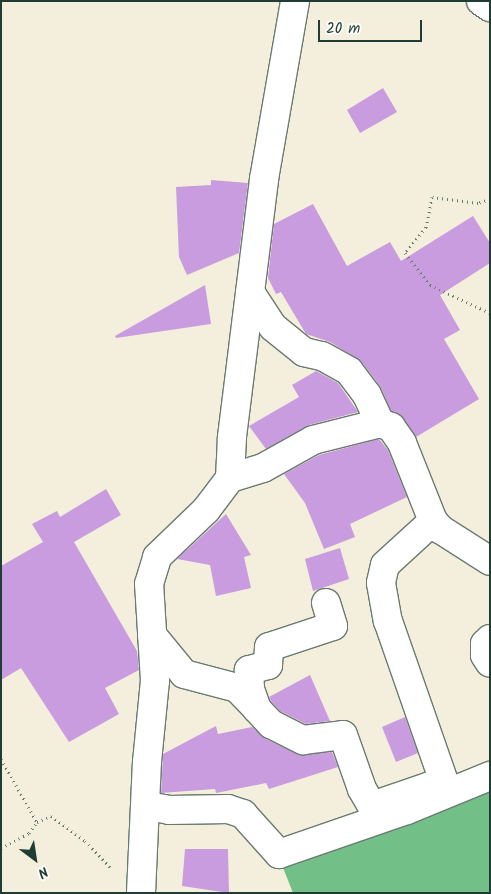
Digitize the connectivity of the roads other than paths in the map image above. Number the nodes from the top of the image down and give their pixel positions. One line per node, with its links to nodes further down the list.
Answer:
1 (295, 1): 4 (street)
2 (481, 1): 3 (street)
3 (490, 7)
4 (250, 292): 5 (street); 6 (street)
5 (380, 423): 6 (street); 7 (street)
6 (230, 478): 10 (street)
7 (433, 521): 8 (street); 15 (street)
8 (490, 561)
9 (326, 603): 13 (street)
10 (152, 635): 13 (street); 16 (street)
11 (490, 639): 12 (street)
12 (490, 662)
13 (257, 708): 15 (street)
14 (490, 776): 15 (street)
15 (448, 793): 16 (street)
16 (147, 806): 17 (street)
17 (141, 893)

